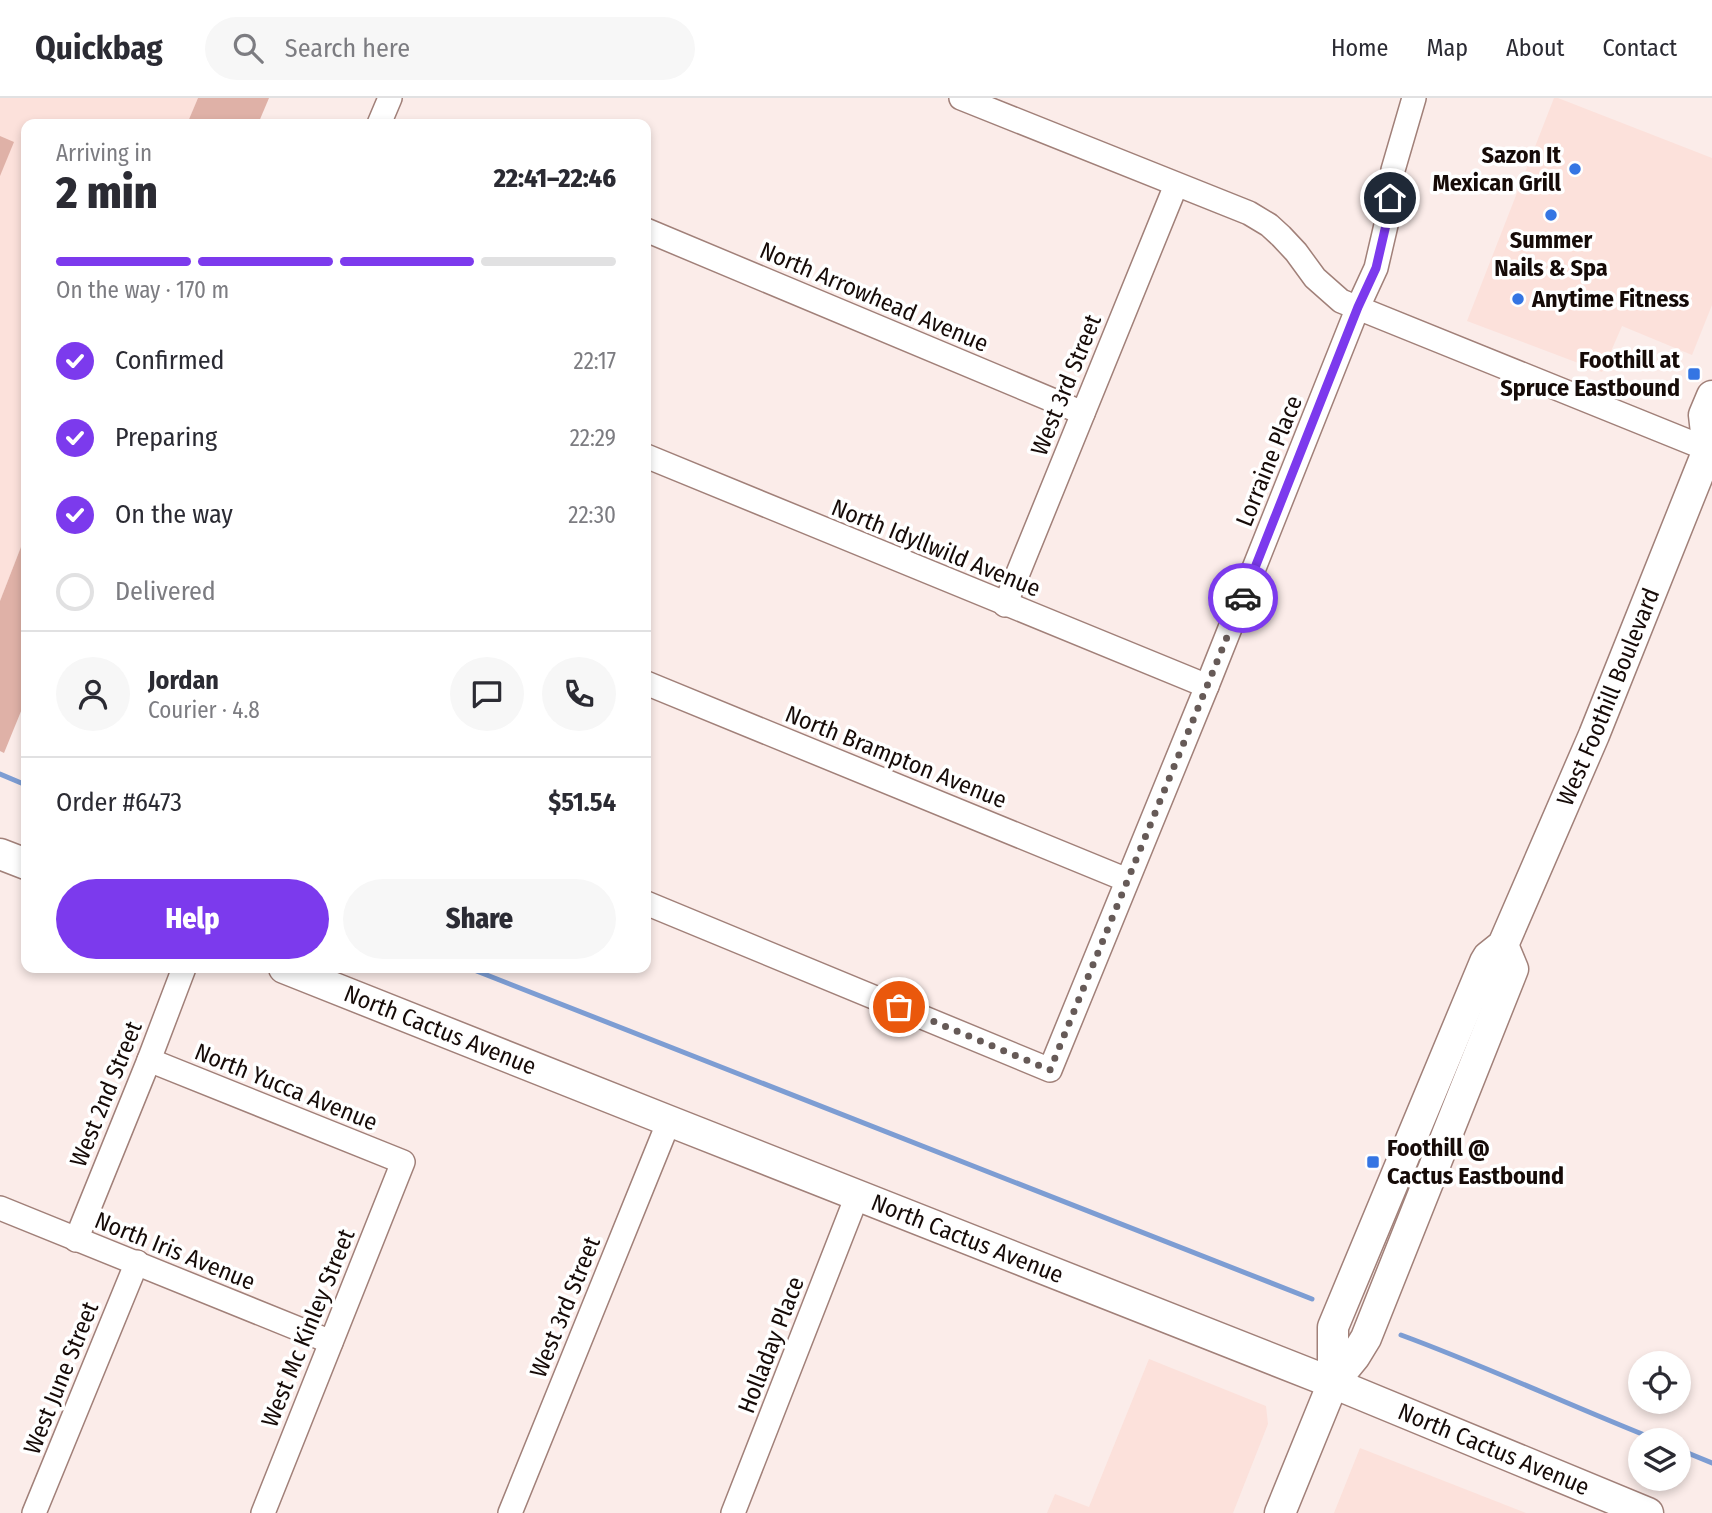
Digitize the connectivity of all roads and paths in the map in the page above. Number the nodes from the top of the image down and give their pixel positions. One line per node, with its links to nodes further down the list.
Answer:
1 (961, 98): 3 (street)
2 (1414, 98): 5 (street, Lorraine Place)
3 (1176, 185): 5 (street); 7 (street, West 3rd Street)
4 (651, 232): 7 (street, North Arrowhead Avenue)
5 (1358, 307): 8 (street); 12 (street, Lorraine Place)
6 (1712, 396): 8 (main road, West Foothill Boulevard)
7 (1083, 413): 10 (street, West 3rd Street)
8 (1711, 449): 27 (main road, West Foothill Boulevard)
9 (651, 458): 10 (street, North Idyllwild Avenue)
10 (1005, 605): 12 (street, North Idyllwild Avenue)
11 (651, 685): 15 (street, North Brampton Avenue)
12 (1207, 686): 15 (street, Lorraine Place)
13 (0, 854): 14 (main road)
14 (21, 862)
15 (1127, 880): 16 (street, Lorraine Place)
16 (651, 905)
17 (182, 973): 19 (street, West 2nd Street)
18 (297, 973): 20 (main road, North Cactus Avenue)
19 (149, 1060): 21 (street, North Yucca Avenue); 24 (street, West 2nd Street)
20 (669, 1121): 22 (main road, North Cactus Avenue); 30 (street, West 3rd Street)
21 (403, 1162): 26 (street, West Mc Kinley Street)
22 (857, 1196): 27 (main road, North Cactus Avenue); 31 (street, Holladay Place)
23 (0, 1208): 24 (street, North Iris Avenue)
24 (76, 1240): 25 (street, North Iris Avenue)
25 (136, 1262): 26 (street, North Iris Avenue); 28 (street, West June Street)
26 (331, 1342): 29 (street, West Mc Kinley Street)
27 (1333, 1383): 32 (main road, West Foothill Boulevard); 33 (main road, North Cactus Avenue)
28 (34, 1513)
29 (262, 1513)
30 (510, 1513)
31 (733, 1513)
32 (1280, 1513)
33 (1648, 1513)

